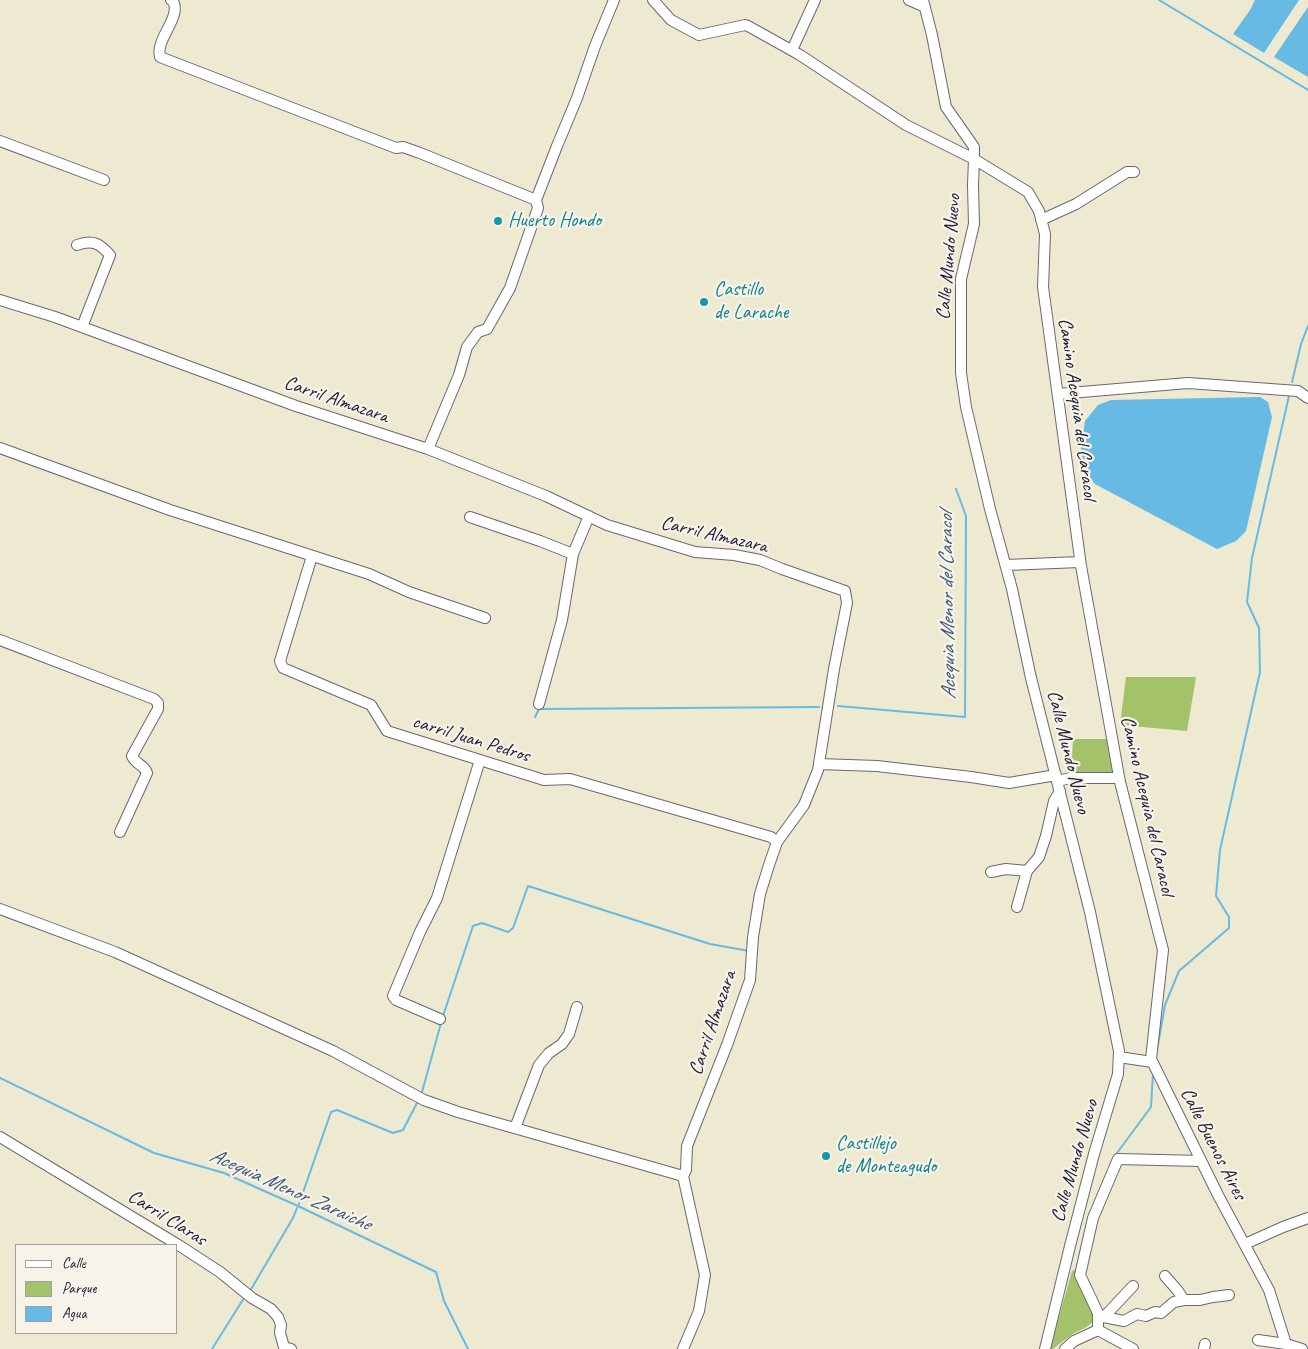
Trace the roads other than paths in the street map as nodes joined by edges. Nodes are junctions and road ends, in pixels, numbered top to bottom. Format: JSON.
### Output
{"nodes":[{"id":1,"x":171,"y":0,"type":"edge"},
{"id":2,"x":614,"y":0,"type":"edge"},
{"id":3,"x":653,"y":0,"type":"edge"},
{"id":4,"x":815,"y":0,"type":"edge"},
{"id":5,"x":909,"y":0,"type":"edge"},
{"id":6,"x":924,"y":4,"type":"edge"},
{"id":7,"x":792,"y":50,"type":"junction"},
{"id":8,"x":0,"y":141,"type":"edge"},
{"id":9,"x":974,"y":159,"type":"junction"},
{"id":10,"x":1134,"y":172,"type":"dead end"},
{"id":11,"x":104,"y":180,"type":"dead end"},
{"id":12,"x":536,"y":200,"type":"junction"},
{"id":13,"x":1041,"y":220,"type":"junction"},
{"id":14,"x":77,"y":245,"type":"dead end"},
{"id":15,"x":0,"y":300,"type":"edge"},
{"id":16,"x":82,"y":327,"type":"junction"},
{"id":17,"x":1058,"y":394,"type":"junction"},
{"id":18,"x":1308,"y":398,"type":"edge"},
{"id":19,"x":0,"y":448,"type":"edge"},
{"id":20,"x":428,"y":449,"type":"junction"},
{"id":21,"x":589,"y":516,"type":"junction"},
{"id":22,"x":470,"y":517,"type":"dead end"},
{"id":23,"x":573,"y":554,"type":"junction"},
{"id":24,"x":312,"y":556,"type":"junction"},
{"id":25,"x":1080,"y":562,"type":"junction"},
{"id":26,"x":1006,"y":565,"type":"junction"},
{"id":27,"x":485,"y":618,"type":"dead end"},
{"id":28,"x":0,"y":640,"type":"edge"},
{"id":29,"x":539,"y":704,"type":"dead end"},
{"id":30,"x":480,"y":760,"type":"junction"},
{"id":31,"x":819,"y":764,"type":"junction"},
{"id":32,"x":1119,"y":778,"type":"junction"},
{"id":33,"x":1058,"y":782,"type":"junction"},
{"id":34,"x":120,"y":832,"type":"dead end"},
{"id":35,"x":777,"y":842,"type":"junction"},
{"id":36,"x":1027,"y":871,"type":"junction"},
{"id":37,"x":991,"y":872,"type":"dead end"},
{"id":38,"x":1017,"y":907,"type":"dead end"},
{"id":39,"x":0,"y":909,"type":"edge"},
{"id":40,"x":577,"y":1007,"type":"dead end"},
{"id":41,"x":440,"y":1019,"type":"dead end"},
{"id":42,"x":1119,"y":1056,"type":"junction"},
{"id":43,"x":1152,"y":1060,"type":"junction"},
{"id":44,"x":515,"y":1128,"type":"junction"},
{"id":45,"x":0,"y":1137,"type":"edge"},
{"id":46,"x":1201,"y":1161,"type":"junction"},
{"id":47,"x":683,"y":1176,"type":"junction"},
{"id":48,"x":1308,"y":1218,"type":"edge"},
{"id":49,"x":177,"y":1244,"type":"edge"},
{"id":50,"x":1245,"y":1244,"type":"junction"},
{"id":51,"x":178,"y":1245,"type":"edge"},
{"id":52,"x":1165,"y":1276,"type":"dead end"},
{"id":53,"x":1132,"y":1286,"type":"dead end"},
{"id":54,"x":1229,"y":1295,"type":"dead end"},
{"id":55,"x":1184,"y":1300,"type":"junction"},
{"id":56,"x":1101,"y":1317,"type":"junction"},
{"id":57,"x":1098,"y":1330,"type":"junction"},
{"id":58,"x":1113,"y":1338,"type":"junction"},
{"id":59,"x":1258,"y":1340,"type":"dead end"},
{"id":60,"x":1286,"y":1344,"type":"junction"},
{"id":61,"x":290,"y":1349,"type":"edge"},
{"id":62,"x":683,"y":1349,"type":"edge"},
{"id":63,"x":1045,"y":1349,"type":"edge"},
{"id":64,"x":1065,"y":1349,"type":"edge"},
{"id":65,"x":1124,"y":1349,"type":"edge"},
{"id":66,"x":1133,"y":1349,"type":"edge"},
{"id":67,"x":1302,"y":1349,"type":"edge"}],
"edges":[{"from":1,"to":12,"type":"street"},
{"from":2,"to":12,"type":"street"},
{"from":3,"to":7,"type":"street","name":"Camino Acequia del Caracol"},
{"from":4,"to":7,"type":"street"},
{"from":5,"to":6,"type":"street"},
{"from":6,"to":9,"type":"street","name":"Calle Mundo Nuevo"},
{"from":7,"to":9,"type":"street","name":"Camino Acequia del Caracol"},
{"from":8,"to":11,"type":"street"},
{"from":9,"to":13,"type":"street","name":"Camino Acequia del Caracol"},
{"from":9,"to":26,"type":"street","name":"Calle Mundo Nuevo"},
{"from":10,"to":13,"type":"street"},
{"from":12,"to":20,"type":"street"},
{"from":13,"to":17,"type":"street","name":"Camino Acequia del Caracol"},
{"from":14,"to":16,"type":"street"},
{"from":15,"to":16,"type":"street","name":"Carril Almazara"},
{"from":16,"to":20,"type":"street","name":"Carril Almazara"},
{"from":17,"to":18,"type":"street"},
{"from":17,"to":25,"type":"street","name":"Camino Acequia del Caracol"},
{"from":19,"to":24,"type":"street"},
{"from":20,"to":21,"type":"street","name":"Carril Almazara"},
{"from":21,"to":23,"type":"street"},
{"from":21,"to":31,"type":"street","name":"Carril Almazara"},
{"from":22,"to":23,"type":"street"},
{"from":23,"to":29,"type":"street"},
{"from":24,"to":27,"type":"street"},
{"from":24,"to":30,"type":"street","name":"carril Juan Pedros"},
{"from":25,"to":26,"type":"street"},
{"from":25,"to":32,"type":"street","name":"Camino Acequia del Caracol"},
{"from":26,"to":33,"type":"street","name":"Calle Mundo Nuevo"},
{"from":28,"to":34,"type":"street"},
{"from":30,"to":35,"type":"street","name":"carril Juan Pedros"},
{"from":30,"to":41,"type":"street"},
{"from":31,"to":33,"type":"street"},
{"from":31,"to":35,"type":"street","name":"Carril Almazara"},
{"from":32,"to":33,"type":"street"},
{"from":32,"to":43,"type":"street","name":"Camino Acequia del Caracol"},
{"from":33,"to":36,"type":"street"},
{"from":33,"to":42,"type":"street","name":"Calle Mundo Nuevo"},
{"from":35,"to":47,"type":"street","name":"Carril Almazara"},
{"from":36,"to":37,"type":"street"},
{"from":36,"to":38,"type":"street"},
{"from":39,"to":44,"type":"street"},
{"from":40,"to":44,"type":"street"},
{"from":42,"to":43,"type":"street"},
{"from":42,"to":63,"type":"street","name":"Calle Mundo Nuevo"},
{"from":43,"to":46,"type":"street","name":"Calle Buenos Aires"},
{"from":44,"to":47,"type":"street"},
{"from":45,"to":49,"type":"street","name":"Carril Claras"},
{"from":46,"to":50,"type":"street","name":"Calle Buenos Aires"},
{"from":46,"to":56,"type":"street","name":"Calle Mundo Nuevo"},
{"from":47,"to":62,"type":"street","name":"Carril Almazara"},
{"from":48,"to":50,"type":"street"},
{"from":50,"to":60,"type":"street","name":"Calle Buenos Aires"},
{"from":51,"to":61,"type":"street","name":"Carril Claras"},
{"from":52,"to":55,"type":"street"},
{"from":53,"to":56,"type":"street"},
{"from":54,"to":55,"type":"street"},
{"from":55,"to":56,"type":"street"},
{"from":56,"to":57,"type":"street","name":"Calle Mundo Nuevo"},
{"from":57,"to":58,"type":"street"},
{"from":57,"to":64,"type":"street"},
{"from":58,"to":65,"type":"street"},
{"from":58,"to":66,"type":"street"},
{"from":59,"to":60,"type":"street"},
{"from":60,"to":67,"type":"street"}]}
